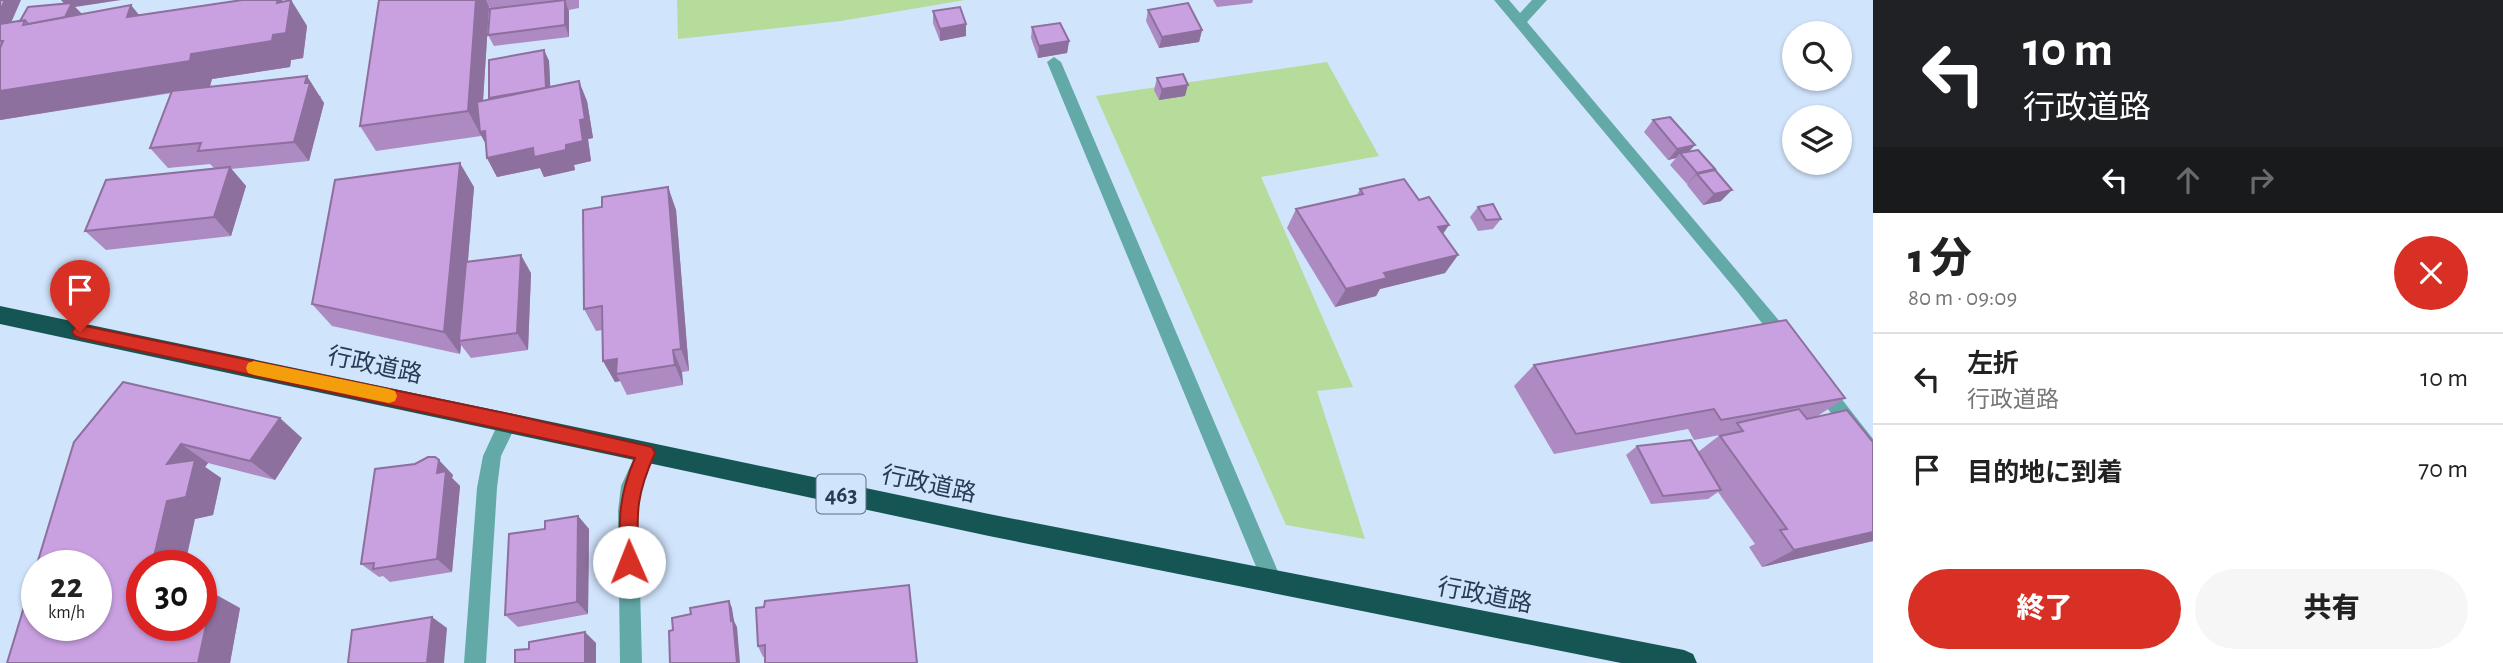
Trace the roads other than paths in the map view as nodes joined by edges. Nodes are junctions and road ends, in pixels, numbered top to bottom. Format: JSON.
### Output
{"nodes":[{"id":1,"x":1501,"y":0,"type":"edge"},
{"id":2,"x":1540,"y":0,"type":"edge"},
{"id":3,"x":1519,"y":22,"type":"junction"},
{"id":4,"x":1054,"y":62,"type":"dead end"},
{"id":5,"x":0,"y":315,"type":"edge"},
{"id":6,"x":509,"y":421,"type":"junction"},
{"id":7,"x":646,"y":453,"type":"junction"},
{"id":8,"x":1873,"y":453,"type":"edge"},
{"id":9,"x":1272,"y":581,"type":"junction"},
{"id":10,"x":475,"y":663,"type":"edge"},
{"id":11,"x":631,"y":663,"type":"edge"},
{"id":12,"x":1684,"y":663,"type":"edge"}],
"edges":[{"from":1,"to":3,"type":"street"},
{"from":2,"to":3,"type":"street"},
{"from":3,"to":8,"type":"street"},
{"from":4,"to":9,"type":"street"},
{"from":5,"to":6,"type":"highway","name":"行政道路","number":"463"},
{"from":6,"to":7,"type":"highway","name":"行政道路","number":"463"},
{"from":6,"to":10,"type":"street"},
{"from":7,"to":9,"type":"highway","name":"行政道路","number":"463"},
{"from":7,"to":11,"type":"street"},
{"from":9,"to":12,"type":"highway","name":"行政道路","number":"463"}]}
